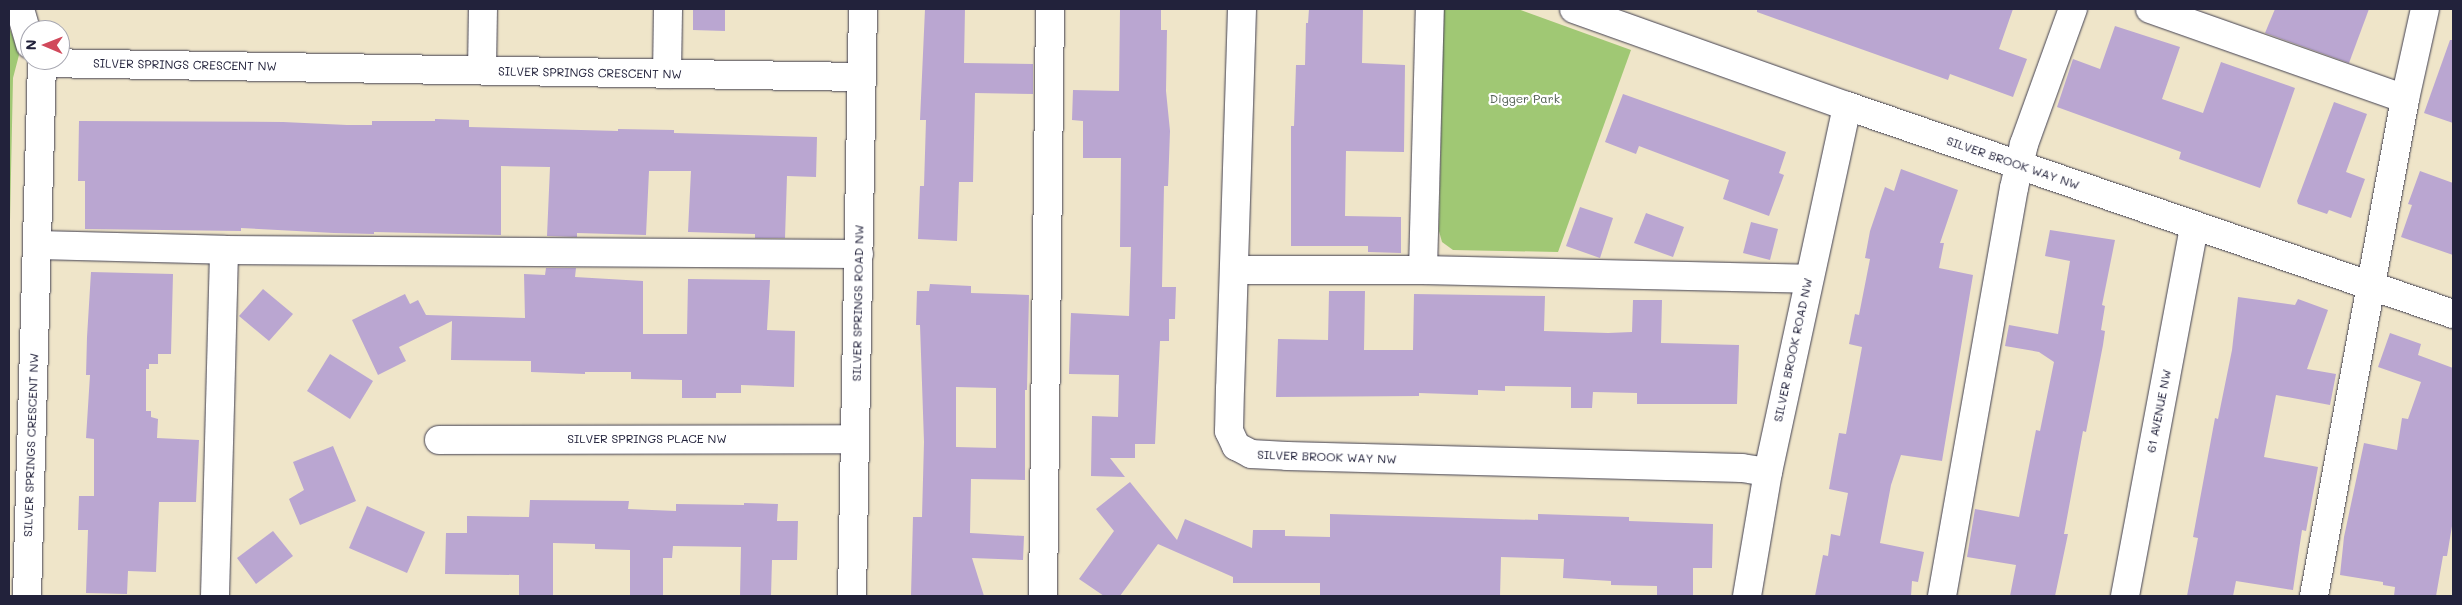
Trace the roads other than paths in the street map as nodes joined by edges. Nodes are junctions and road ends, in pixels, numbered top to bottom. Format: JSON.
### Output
{"nodes":[{"id":1,"x":483,"y":9,"type":"edge"},
{"id":2,"x":668,"y":9,"type":"edge"},
{"id":3,"x":863,"y":9,"type":"edge"},
{"id":4,"x":1050,"y":9,"type":"edge"},
{"id":5,"x":1242,"y":9,"type":"edge"},
{"id":6,"x":1430,"y":9,"type":"edge"},
{"id":7,"x":1574,"y":9,"type":"edge"},
{"id":8,"x":2074,"y":9,"type":"edge"},
{"id":9,"x":2150,"y":9,"type":"edge"},
{"id":10,"x":2426,"y":9,"type":"edge"},
{"id":11,"x":70,"y":57,"type":"edge"},
{"id":12,"x":38,"y":70,"type":"edge"},
{"id":13,"x":482,"y":70,"type":"junction"},
{"id":14,"x":667,"y":74,"type":"junction"},
{"id":15,"x":862,"y":77,"type":"junction"},
{"id":16,"x":2405,"y":99,"type":"junction"},
{"id":17,"x":1847,"y":106,"type":"junction"},
{"id":18,"x":2019,"y":165,"type":"junction"},
{"id":19,"x":2194,"y":226,"type":"junction"},
{"id":20,"x":38,"y":245,"type":"junction"},
{"id":21,"x":224,"y":250,"type":"junction"},
{"id":22,"x":859,"y":254,"type":"junction"},
{"id":23,"x":1234,"y":270,"type":"junction"},
{"id":24,"x":1423,"y":270,"type":"junction"},
{"id":25,"x":1808,"y":279,"type":"junction"},
{"id":26,"x":2370,"y":287,"type":"junction"},
{"id":27,"x":2453,"y":314,"type":"edge"},
{"id":28,"x":855,"y":439,"type":"junction"},
{"id":29,"x":439,"y":440,"type":"dead end"},
{"id":30,"x":1768,"y":472,"type":"junction"},
{"id":31,"x":27,"y":596,"type":"edge"},
{"id":32,"x":215,"y":596,"type":"edge"},
{"id":33,"x":852,"y":596,"type":"edge"},
{"id":34,"x":1043,"y":596,"type":"edge"},
{"id":35,"x":1748,"y":596,"type":"edge"},
{"id":36,"x":1942,"y":596,"type":"edge"},
{"id":37,"x":2125,"y":596,"type":"edge"},
{"id":38,"x":2314,"y":596,"type":"edge"}],
"edges":[{"from":1,"to":13,"type":"street"},
{"from":2,"to":14,"type":"street"},
{"from":3,"to":15,"type":"street","name":"SILVER SPRINGS ROAD NW"},
{"from":4,"to":34,"type":"street"},
{"from":5,"to":23,"type":"street","name":"SILVER BROOK WAY NW"},
{"from":6,"to":24,"type":"street"},
{"from":7,"to":17,"type":"street","name":"SILVER BROOK WAY NW"},
{"from":8,"to":18,"type":"street"},
{"from":9,"to":16,"type":"street"},
{"from":10,"to":16,"type":"street"},
{"from":11,"to":13,"type":"street","name":"SILVER SPRINGS CRESCENT NW"},
{"from":12,"to":20,"type":"street","name":"SILVER SPRINGS CRESCENT NW"},
{"from":13,"to":14,"type":"street","name":"SILVER SPRINGS CRESCENT NW"},
{"from":14,"to":15,"type":"street","name":"SILVER SPRINGS CRESCENT NW"},
{"from":15,"to":22,"type":"street","name":"SILVER SPRINGS ROAD NW"},
{"from":16,"to":26,"type":"street"},
{"from":17,"to":18,"type":"street","name":"SILVER BROOK WAY NW"},
{"from":17,"to":25,"type":"street","name":"SILVER BROOK ROAD NW"},
{"from":18,"to":19,"type":"street","name":"SILVER BROOK WAY NW"},
{"from":18,"to":36,"type":"street"},
{"from":19,"to":26,"type":"street","name":"SILVER BROOK WAY NW"},
{"from":19,"to":37,"type":"street","name":"61 AVENUE NW"},
{"from":20,"to":21,"type":"street"},
{"from":20,"to":31,"type":"street","name":"SILVER SPRINGS CRESCENT NW"},
{"from":21,"to":22,"type":"street"},
{"from":21,"to":32,"type":"street"},
{"from":22,"to":28,"type":"street","name":"SILVER SPRINGS ROAD NW"},
{"from":23,"to":24,"type":"street"},
{"from":23,"to":30,"type":"street","name":"SILVER BROOK WAY NW"},
{"from":24,"to":25,"type":"street"},
{"from":25,"to":30,"type":"street","name":"SILVER BROOK ROAD NW"},
{"from":26,"to":27,"type":"street","name":"SILVER BROOK WAY NW"},
{"from":26,"to":38,"type":"street"},
{"from":28,"to":29,"type":"street","name":"SILVER SPRINGS PLACE NW"},
{"from":28,"to":33,"type":"street","name":"SILVER SPRINGS ROAD NW"},
{"from":30,"to":35,"type":"street","name":"SILVER BROOK ROAD NW"}]}
